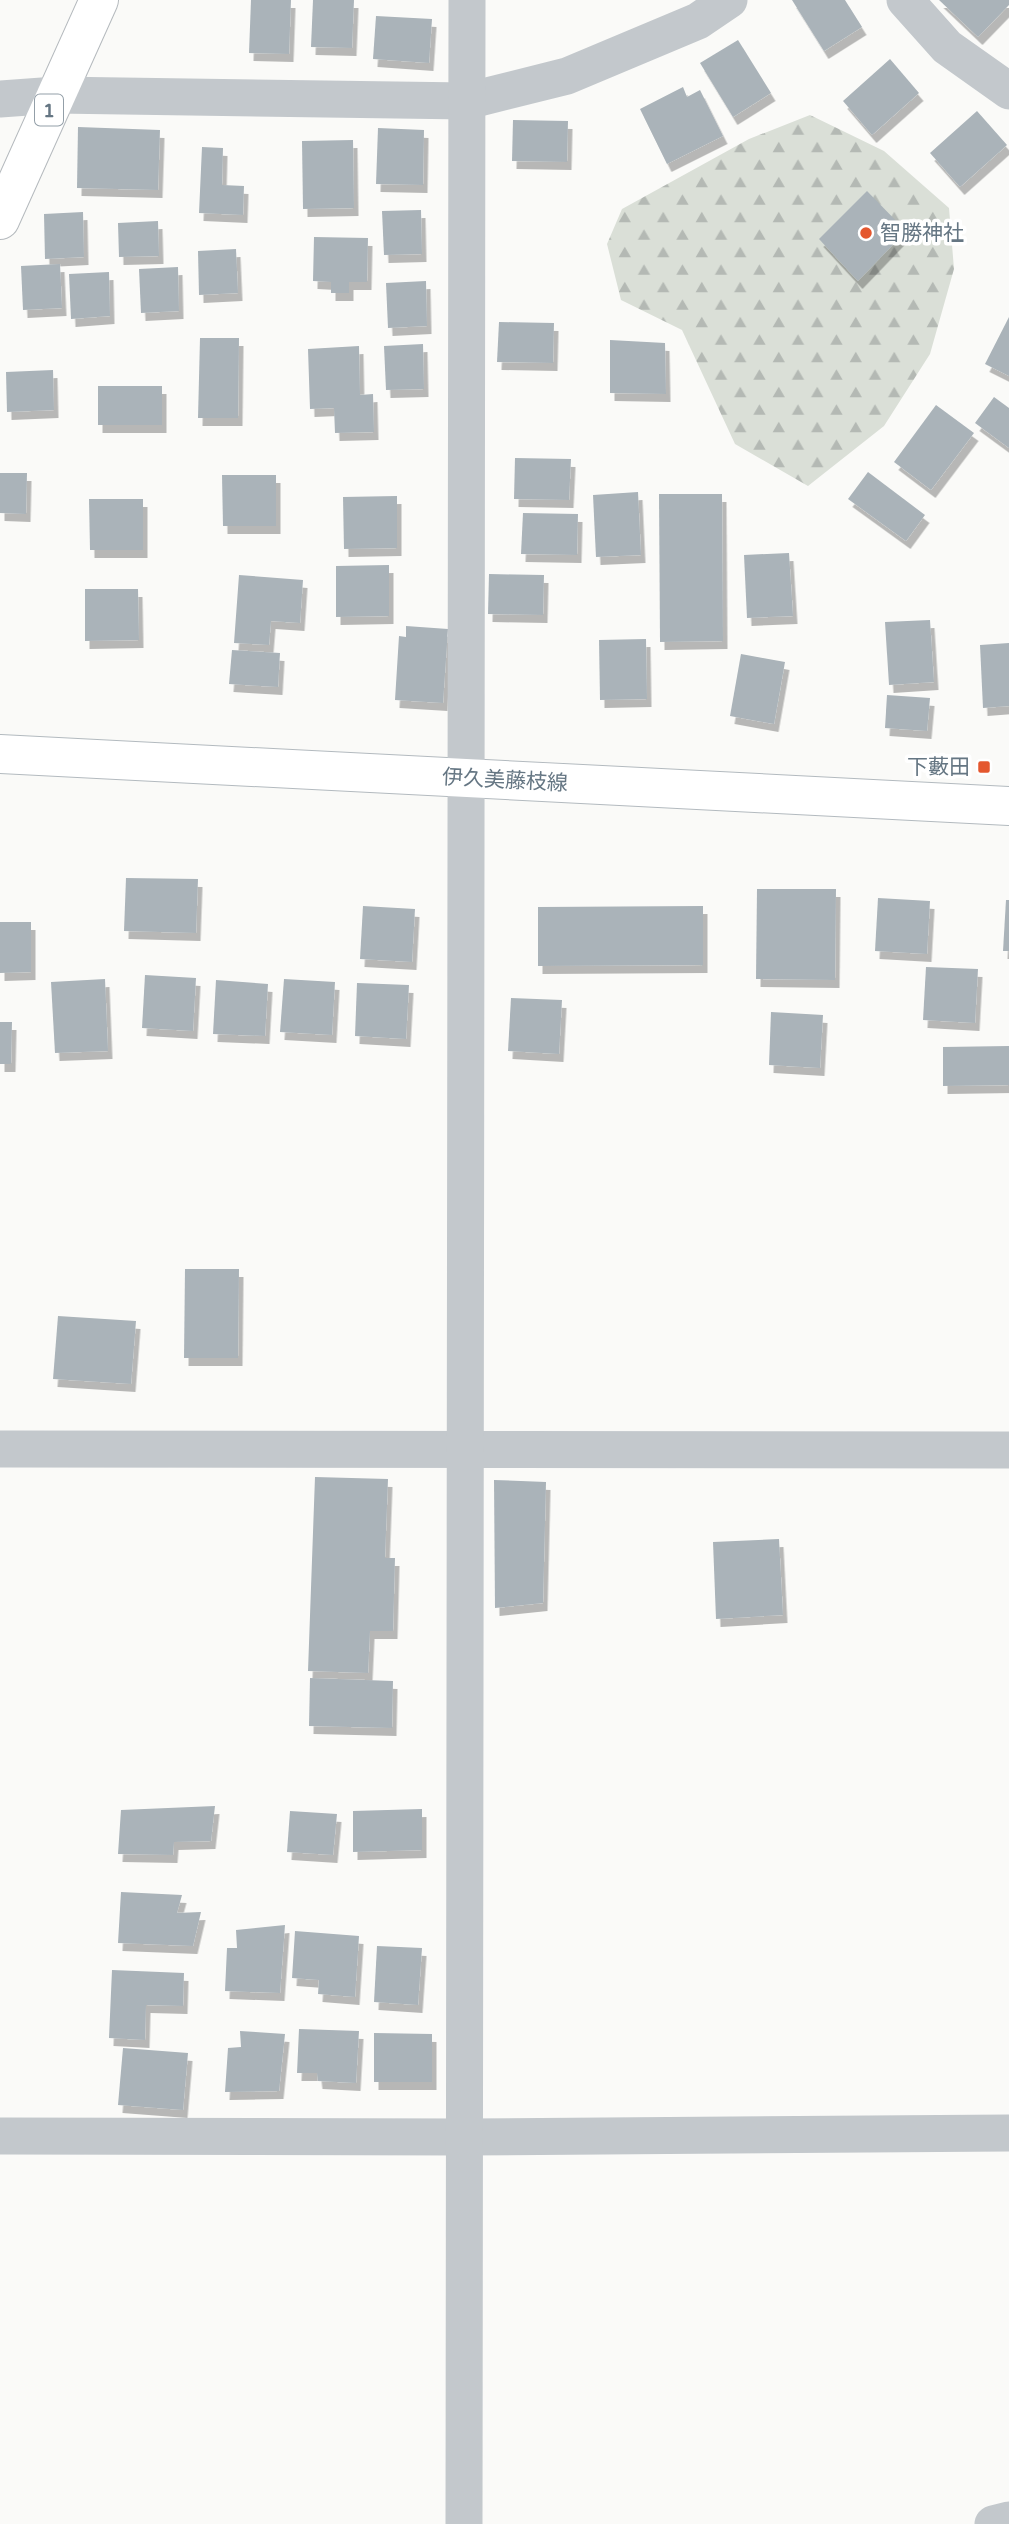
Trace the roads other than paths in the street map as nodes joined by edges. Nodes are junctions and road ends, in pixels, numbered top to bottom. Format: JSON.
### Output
{"nodes":[{"id":1,"x":99,"y":0,"type":"edge"},
{"id":2,"x":467,"y":0,"type":"edge"},
{"id":3,"x":729,"y":0,"type":"edge"},
{"id":4,"x":905,"y":0,"type":"edge"},
{"id":5,"x":1009,"y":91,"type":"edge"},
{"id":6,"x":56,"y":95,"type":"junction"},
{"id":7,"x":0,"y":99,"type":"edge"},
{"id":8,"x":467,"y":101,"type":"junction"},
{"id":9,"x":0,"y":220,"type":"edge"},
{"id":10,"x":0,"y":754,"type":"edge"},
{"id":11,"x":466,"y":778,"type":"junction"},
{"id":12,"x":1009,"y":806,"type":"edge"},
{"id":13,"x":464,"y":1448,"type":"junction"},
{"id":14,"x":0,"y":1449,"type":"edge"},
{"id":15,"x":1009,"y":1450,"type":"edge"},
{"id":16,"x":1009,"y":2133,"type":"edge"},
{"id":17,"x":0,"y":2136,"type":"edge"},
{"id":18,"x":464,"y":2137,"type":"junction"},
{"id":19,"x":1009,"y":2520,"type":"edge"},
{"id":20,"x":464,"y":2524,"type":"edge"},
{"id":21,"x":993,"y":2524,"type":"edge"}],
"edges":[{"from":1,"to":6,"type":"main road","number":"1"},
{"from":2,"to":8,"type":"street"},
{"from":3,"to":8,"type":"street"},
{"from":4,"to":5,"type":"street"},
{"from":6,"to":7,"type":"street"},
{"from":6,"to":8,"type":"street"},
{"from":6,"to":9,"type":"main road","number":"1"},
{"from":8,"to":11,"type":"street"},
{"from":10,"to":11,"type":"main road","name":"伊久美藤枝線"},
{"from":11,"to":12,"type":"main road","name":"伊久美藤枝線"},
{"from":11,"to":13,"type":"street"},
{"from":13,"to":14,"type":"street"},
{"from":13,"to":15,"type":"street"},
{"from":13,"to":18,"type":"street"},
{"from":16,"to":18,"type":"street"},
{"from":17,"to":18,"type":"street"},
{"from":18,"to":20,"type":"street"},
{"from":19,"to":21,"type":"street"}]}
